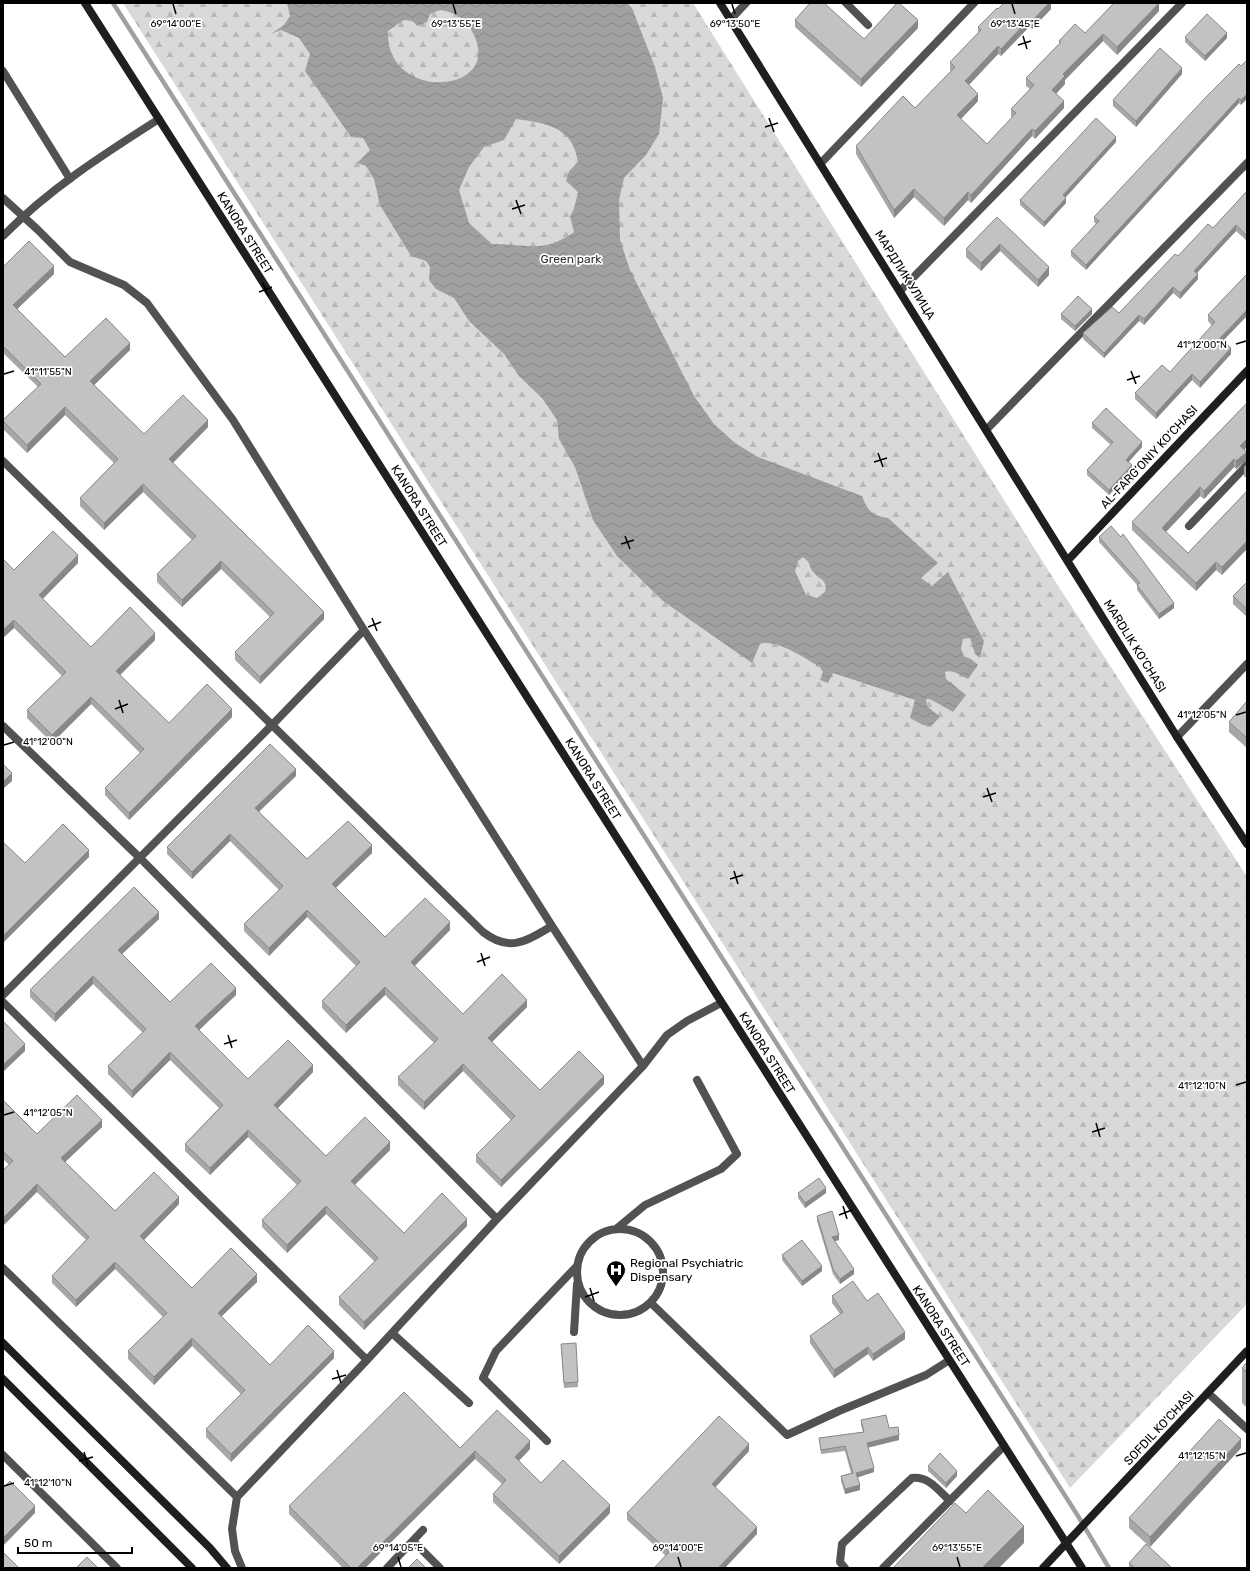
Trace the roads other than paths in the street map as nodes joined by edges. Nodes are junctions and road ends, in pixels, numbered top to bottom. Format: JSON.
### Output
{"nodes":[{"id":1,"x":85,"y":3,"type":"edge"},
{"id":2,"x":720,"y":3,"type":"edge"},
{"id":3,"x":746,"y":3,"type":"edge"},
{"id":4,"x":846,"y":3,"type":"edge"},
{"id":5,"x":974,"y":3,"type":"edge"},
{"id":6,"x":1182,"y":3,"type":"edge"},
{"id":7,"x":730,"y":20,"type":"junction"},
{"id":8,"x":868,"y":25,"type":"dead end"},
{"id":9,"x":3,"y":71,"type":"edge"},
{"id":10,"x":159,"y":120,"type":"junction"},
{"id":11,"x":821,"y":163,"type":"junction"},
{"id":12,"x":1247,"y":163,"type":"edge"},
{"id":13,"x":70,"y":179,"type":"junction"},
{"id":14,"x":3,"y":198,"type":"edge"},
{"id":15,"x":22,"y":216,"type":"junction"},
{"id":16,"x":3,"y":236,"type":"edge"},
{"id":17,"x":900,"y":291,"type":"junction"},
{"id":18,"x":1247,"y":371,"type":"edge"},
{"id":19,"x":987,"y":430,"type":"junction"},
{"id":20,"x":3,"y":460,"type":"edge"},
{"id":21,"x":1247,"y":466,"type":"edge"},
{"id":22,"x":1189,"y":526,"type":"dead end"},
{"id":23,"x":1068,"y":560,"type":"junction"},
{"id":24,"x":364,"y":630,"type":"junction"},
{"id":25,"x":1247,"y":664,"type":"edge"},
{"id":26,"x":273,"y":724,"type":"junction"},
{"id":27,"x":3,"y":726,"type":"edge"},
{"id":28,"x":1177,"y":737,"type":"junction"},
{"id":29,"x":1247,"y":844,"type":"edge"},
{"id":30,"x":140,"y":858,"type":"junction"},
{"id":31,"x":552,"y":926,"type":"junction"},
{"id":32,"x":3,"y":995,"type":"edge"},
{"id":33,"x":3,"y":1002,"type":"edge"},
{"id":34,"x":721,"y":1003,"type":"junction"},
{"id":35,"x":643,"y":1066,"type":"junction"},
{"id":36,"x":697,"y":1080,"type":"dead end"},
{"id":37,"x":497,"y":1219,"type":"junction"},
{"id":38,"x":616,"y":1229,"type":"junction"},
{"id":39,"x":577,"y":1265,"type":"junction"},
{"id":40,"x":3,"y":1268,"type":"edge"},
{"id":41,"x":577,"y":1279,"type":"junction"},
{"id":42,"x":651,"y":1303,"type":"junction"},
{"id":43,"x":574,"y":1332,"type":"dead end"},
{"id":44,"x":392,"y":1333,"type":"junction"},
{"id":45,"x":3,"y":1343,"type":"edge"},
{"id":46,"x":1247,"y":1351,"type":"edge"},
{"id":47,"x":367,"y":1360,"type":"junction"},
{"id":48,"x":948,"y":1361,"type":"junction"},
{"id":49,"x":3,"y":1379,"type":"edge"},
{"id":50,"x":1208,"y":1393,"type":"junction"},
{"id":51,"x":469,"y":1403,"type":"dead end"},
{"id":52,"x":1247,"y":1429,"type":"edge"},
{"id":53,"x":547,"y":1440,"type":"dead end"},
{"id":54,"x":1004,"y":1446,"type":"junction"},
{"id":55,"x":3,"y":1455,"type":"edge"},
{"id":56,"x":237,"y":1497,"type":"junction"},
{"id":57,"x":950,"y":1501,"type":"junction"},
{"id":58,"x":423,"y":1530,"type":"dead end"},
{"id":59,"x":413,"y":1541,"type":"junction"},
{"id":60,"x":1066,"y":1544,"type":"junction"},
{"id":61,"x":117,"y":1568,"type":"edge"},
{"id":62,"x":192,"y":1568,"type":"edge"},
{"id":63,"x":227,"y":1568,"type":"edge"},
{"id":64,"x":242,"y":1568,"type":"edge"},
{"id":65,"x":387,"y":1568,"type":"edge"},
{"id":66,"x":440,"y":1568,"type":"edge"},
{"id":67,"x":845,"y":1568,"type":"edge"},
{"id":68,"x":883,"y":1568,"type":"edge"},
{"id":69,"x":1043,"y":1568,"type":"edge"},
{"id":70,"x":1082,"y":1568,"type":"edge"}],
"edges":[{"from":1,"to":10,"type":"street","name":"KANORA STREET"},
{"from":2,"to":7,"type":"street","name":"МАРДЛИК УЛИЦА"},
{"from":3,"to":7,"type":"street"},
{"from":4,"to":8,"type":"street"},
{"from":5,"to":11,"type":"street"},
{"from":6,"to":17,"type":"street"},
{"from":7,"to":11,"type":"street","name":"МАРДЛИК УЛИЦА"},
{"from":9,"to":13,"type":"street"},
{"from":10,"to":13,"type":"street"},
{"from":10,"to":34,"type":"street","name":"KANORA STREET"},
{"from":11,"to":17,"type":"street","name":"МАРДЛИК УЛИЦА"},
{"from":12,"to":19,"type":"street"},
{"from":13,"to":15,"type":"street"},
{"from":14,"to":15,"type":"street"},
{"from":15,"to":16,"type":"street"},
{"from":15,"to":24,"type":"street"},
{"from":17,"to":19,"type":"street","name":"МАРДЛИК УЛИЦА"},
{"from":18,"to":23,"type":"street","name":"AL-FARG‘ONIY KO‘CHASI"},
{"from":19,"to":23,"type":"street","name":"МАРДЛИК УЛИЦА"},
{"from":20,"to":26,"type":"street"},
{"from":21,"to":22,"type":"street"},
{"from":23,"to":28,"type":"street","name":"MARDLIK KO‘CHASI"},
{"from":24,"to":26,"type":"street"},
{"from":24,"to":31,"type":"street"},
{"from":25,"to":28,"type":"street"},
{"from":26,"to":30,"type":"street"},
{"from":26,"to":31,"type":"street"},
{"from":27,"to":30,"type":"street"},
{"from":28,"to":29,"type":"street","name":"MARDLIK KO‘CHASI"},
{"from":30,"to":32,"type":"street"},
{"from":30,"to":37,"type":"street"},
{"from":31,"to":35,"type":"street"},
{"from":33,"to":47,"type":"street"},
{"from":34,"to":35,"type":"street"},
{"from":34,"to":48,"type":"street","name":"KANORA STREET"},
{"from":35,"to":37,"type":"street"},
{"from":36,"to":38,"type":"street"},
{"from":37,"to":44,"type":"street"},
{"from":38,"to":39,"type":"street"},
{"from":38,"to":42,"type":"street"},
{"from":39,"to":41,"type":"street"},
{"from":39,"to":53,"type":"street"},
{"from":40,"to":56,"type":"street"},
{"from":41,"to":42,"type":"street"},
{"from":41,"to":43,"type":"street"},
{"from":42,"to":48,"type":"street"},
{"from":44,"to":47,"type":"street"},
{"from":44,"to":51,"type":"street"},
{"from":45,"to":63,"type":"street"},
{"from":46,"to":50,"type":"street","name":"SOFDIL KO'CHASI"},
{"from":47,"to":56,"type":"street"},
{"from":48,"to":54,"type":"street","name":"KANORA STREET"},
{"from":49,"to":62,"type":"street"},
{"from":50,"to":52,"type":"street"},
{"from":50,"to":60,"type":"street","name":"SOFDIL KO'CHASI"},
{"from":54,"to":57,"type":"street"},
{"from":54,"to":60,"type":"street","name":"KANORA STREET"},
{"from":55,"to":61,"type":"street"},
{"from":56,"to":64,"type":"street"},
{"from":57,"to":67,"type":"street"},
{"from":57,"to":68,"type":"street"},
{"from":58,"to":59,"type":"street"},
{"from":59,"to":65,"type":"street"},
{"from":59,"to":66,"type":"street"},
{"from":60,"to":69,"type":"street"},
{"from":60,"to":70,"type":"street","name":"KANORA STREET"}]}
